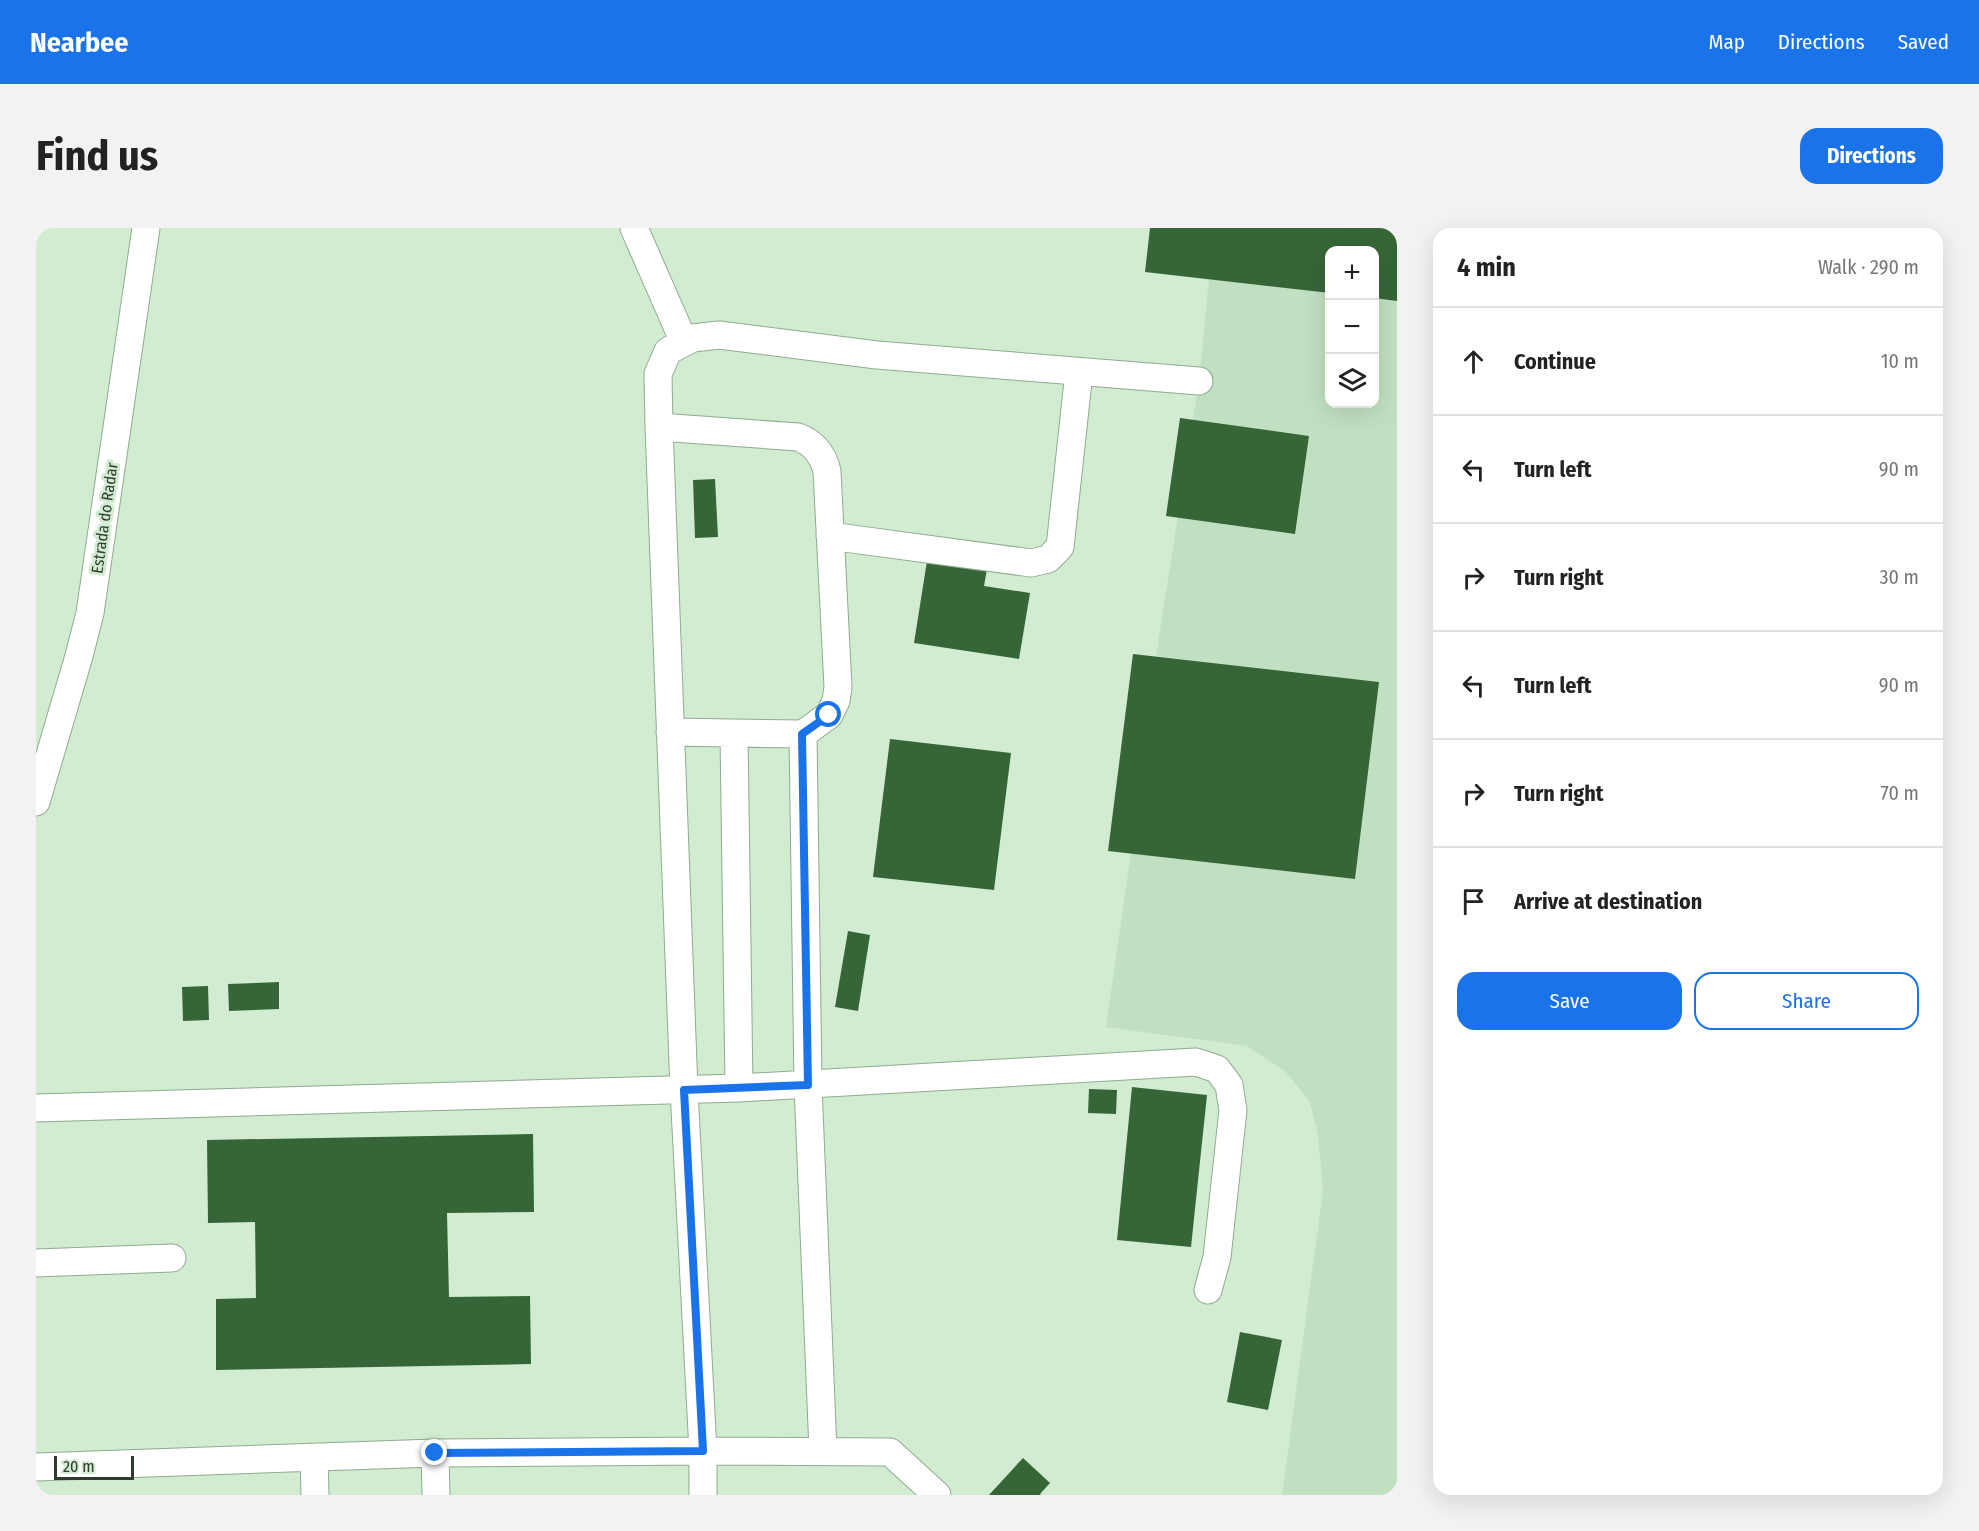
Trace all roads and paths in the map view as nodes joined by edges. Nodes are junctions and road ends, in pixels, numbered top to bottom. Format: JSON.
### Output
{"nodes":[{"id":1,"x":146,"y":228,"type":"edge"},
{"id":2,"x":634,"y":228,"type":"edge"},
{"id":3,"x":684,"y":342,"type":"junction"},
{"id":4,"x":1079,"y":372,"type":"junction"},
{"id":5,"x":1199,"y":381,"type":"dead end"},
{"id":6,"x":659,"y":427,"type":"junction"},
{"id":7,"x":830,"y":536,"type":"junction"},
{"id":8,"x":670,"y":732,"type":"junction"},
{"id":9,"x":734,"y":734,"type":"junction"},
{"id":10,"x":802,"y":734,"type":"junction"},
{"id":11,"x":36,"y":802,"type":"edge"},
{"id":12,"x":808,"y":1085,"type":"junction"},
{"id":13,"x":739,"y":1088,"type":"junction"},
{"id":14,"x":684,"y":1090,"type":"junction"},
{"id":15,"x":36,"y":1108,"type":"edge"},
{"id":16,"x":172,"y":1258,"type":"dead end"},
{"id":17,"x":36,"y":1263,"type":"edge"},
{"id":18,"x":1208,"y":1290,"type":"dead end"},
{"id":19,"x":703,"y":1451,"type":"junction"},
{"id":20,"x":823,"y":1451,"type":"junction"},
{"id":21,"x":435,"y":1453,"type":"junction"},
{"id":22,"x":314,"y":1458,"type":"junction"},
{"id":23,"x":36,"y":1467,"type":"edge"},
{"id":24,"x":315,"y":1495,"type":"edge"},
{"id":25,"x":436,"y":1495,"type":"edge"},
{"id":26,"x":704,"y":1495,"type":"edge"},
{"id":27,"x":937,"y":1495,"type":"edge"}],
"edges":[{"from":1,"to":11,"type":"street","name":"Estrada do Radar"},
{"from":2,"to":3,"type":"street"},
{"from":3,"to":4,"type":"street"},
{"from":3,"to":6,"type":"street"},
{"from":4,"to":5,"type":"street"},
{"from":4,"to":7,"type":"street"},
{"from":6,"to":7,"type":"street"},
{"from":6,"to":8,"type":"street"},
{"from":7,"to":10,"type":"street"},
{"from":8,"to":9,"type":"street"},
{"from":8,"to":14,"type":"street"},
{"from":9,"to":10,"type":"street"},
{"from":9,"to":13,"type":"street"},
{"from":10,"to":12,"type":"street"},
{"from":12,"to":13,"type":"street"},
{"from":12,"to":18,"type":"street"},
{"from":12,"to":20,"type":"street"},
{"from":13,"to":14,"type":"street"},
{"from":14,"to":15,"type":"street"},
{"from":14,"to":19,"type":"street"},
{"from":16,"to":17,"type":"street"},
{"from":19,"to":20,"type":"street"},
{"from":19,"to":21,"type":"street"},
{"from":19,"to":26,"type":"street"},
{"from":20,"to":27,"type":"street"},
{"from":21,"to":22,"type":"street"},
{"from":21,"to":25,"type":"street"},
{"from":22,"to":23,"type":"street"},
{"from":22,"to":24,"type":"street"}]}
